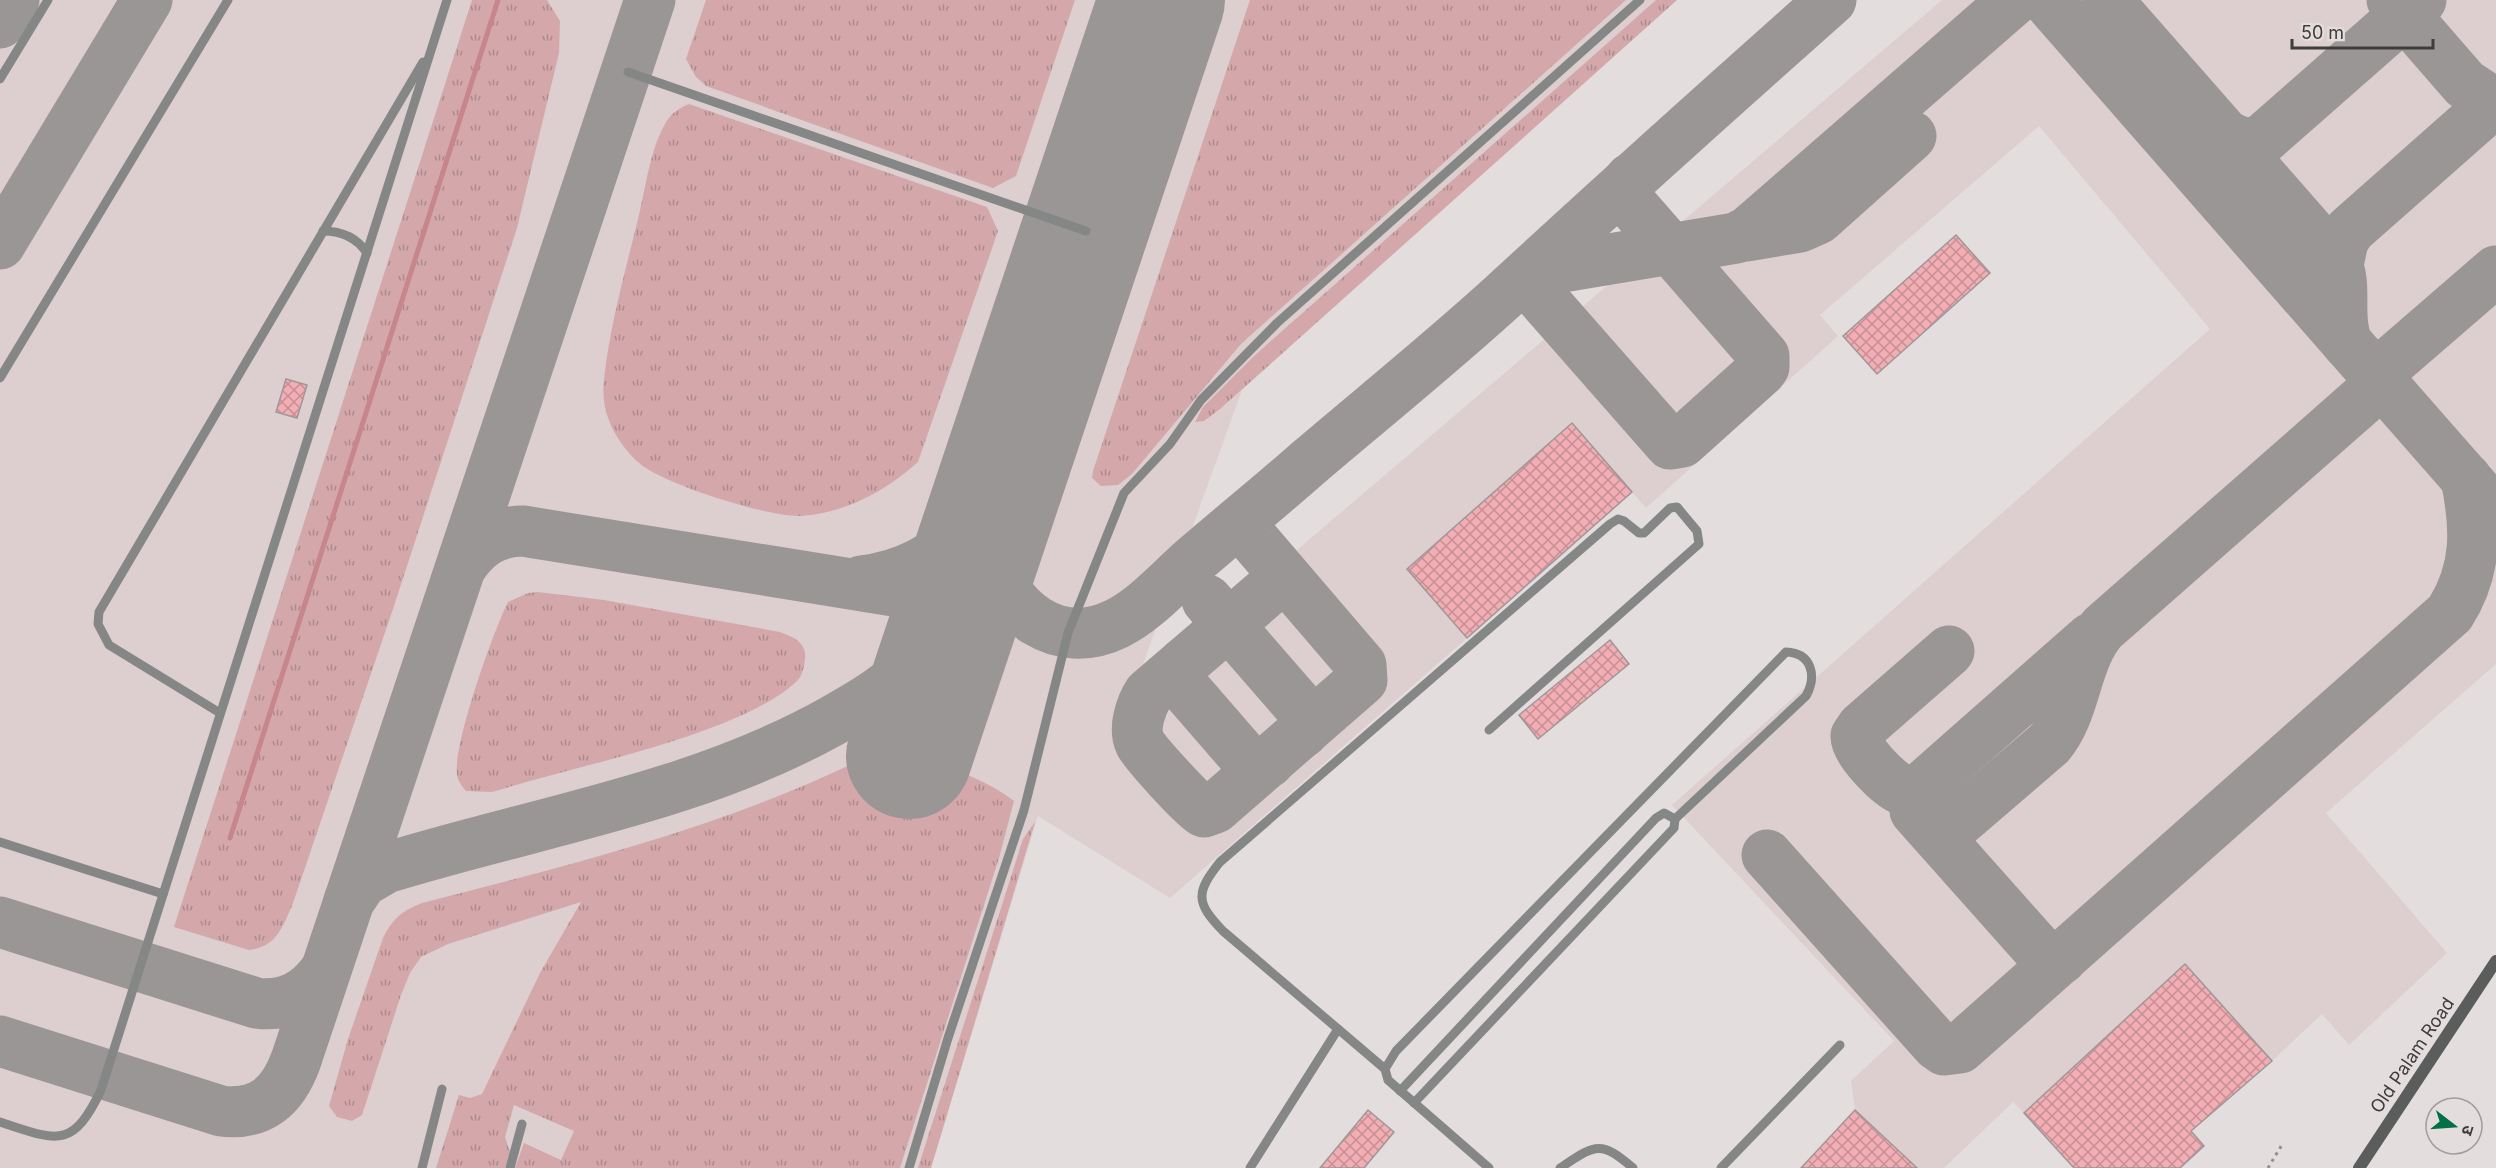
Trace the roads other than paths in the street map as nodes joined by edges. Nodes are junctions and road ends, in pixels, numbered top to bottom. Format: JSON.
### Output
{"nodes":[{"id":1,"x":48,"y":0,"type":"edge"},
{"id":2,"x":228,"y":0,"type":"edge"},
{"id":3,"x":447,"y":0,"type":"edge"},
{"id":4,"x":1640,"y":0,"type":"edge"},
{"id":5,"x":432,"y":47,"type":"junction"},
{"id":6,"x":628,"y":72,"type":"dead end"},
{"id":7,"x":0,"y":80,"type":"edge"},
{"id":8,"x":323,"y":231,"type":"junction"},
{"id":9,"x":1086,"y":231,"type":"dead end"},
{"id":10,"x":367,"y":253,"type":"junction"},
{"id":11,"x":0,"y":378,"type":"edge"},
{"id":12,"x":220,"y":713,"type":"junction"},
{"id":13,"x":1488,"y":730,"type":"dead end"},
{"id":14,"x":1675,"y":819,"type":"junction"},
{"id":15,"x":0,"y":842,"type":"edge"},
{"id":16,"x":163,"y":894,"type":"junction"},
{"id":17,"x":2496,"y":962,"type":"edge"},
{"id":18,"x":1338,"y":1029,"type":"junction"},
{"id":19,"x":1840,"y":1045,"type":"dead end"},
{"id":20,"x":1385,"y":1069,"type":"junction"},
{"id":21,"x":442,"y":1089,"type":"dead end"},
{"id":22,"x":1400,"y":1091,"type":"junction"},
{"id":23,"x":1414,"y":1103,"type":"junction"},
{"id":24,"x":0,"y":1122,"type":"edge"},
{"id":25,"x":522,"y":1124,"type":"dead end"},
{"id":26,"x":422,"y":1168,"type":"edge"},
{"id":27,"x":510,"y":1168,"type":"edge"},
{"id":28,"x":909,"y":1168,"type":"edge"},
{"id":29,"x":1250,"y":1168,"type":"edge"},
{"id":30,"x":1489,"y":1168,"type":"edge"},
{"id":31,"x":1560,"y":1168,"type":"edge"},
{"id":32,"x":1633,"y":1168,"type":"edge"},
{"id":33,"x":1720,"y":1168,"type":"edge"},
{"id":34,"x":2359,"y":1168,"type":"edge"}],
"edges":[{"from":1,"to":7,"type":"lane"},
{"from":2,"to":11,"type":"lane"},
{"from":3,"to":5,"type":"lane"},
{"from":4,"to":28,"type":"lane"},
{"from":5,"to":8,"type":"lane"},
{"from":5,"to":10,"type":"lane"},
{"from":6,"to":9,"type":"lane"},
{"from":8,"to":10,"type":"lane"},
{"from":8,"to":12,"type":"lane"},
{"from":10,"to":12,"type":"lane"},
{"from":12,"to":16,"type":"lane"},
{"from":13,"to":18,"type":"lane"},
{"from":14,"to":20,"type":"lane"},
{"from":14,"to":22,"type":"lane"},
{"from":14,"to":23,"type":"lane"},
{"from":15,"to":16,"type":"lane"},
{"from":16,"to":24,"type":"lane"},
{"from":17,"to":34,"type":"street","name":"Old Palam Road"},
{"from":18,"to":20,"type":"lane"},
{"from":18,"to":29,"type":"lane"},
{"from":19,"to":33,"type":"lane"},
{"from":20,"to":22,"type":"lane"},
{"from":21,"to":26,"type":"lane"},
{"from":22,"to":23,"type":"lane"},
{"from":23,"to":30,"type":"lane"},
{"from":25,"to":27,"type":"lane"},
{"from":31,"to":32,"type":"lane"}]}
